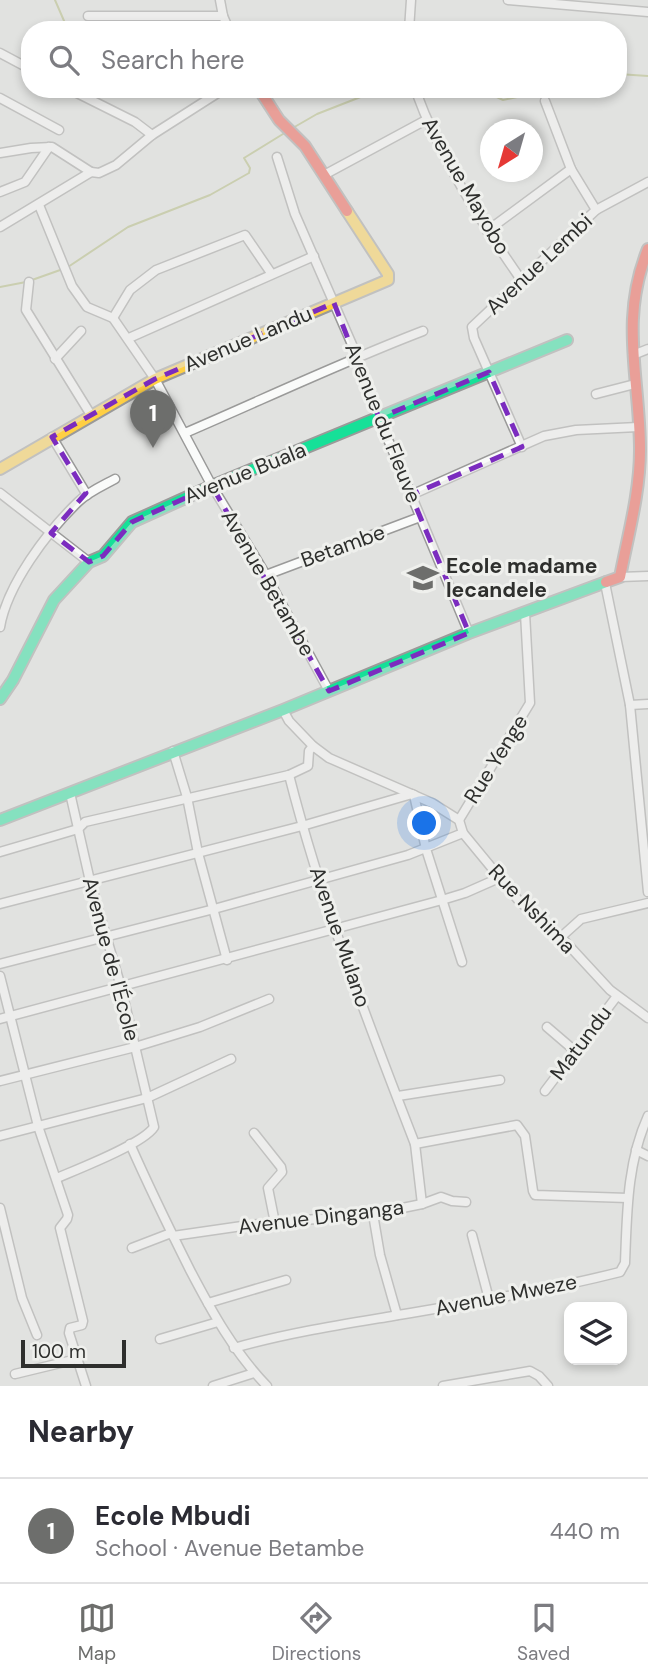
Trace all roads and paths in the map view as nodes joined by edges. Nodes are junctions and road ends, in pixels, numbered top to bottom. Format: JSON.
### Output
{"nodes":[{"id":1,"x":220,"y":0,"type":"edge"},
{"id":2,"x":411,"y":0,"type":"edge"},
{"id":3,"x":508,"y":0,"type":"edge"},
{"id":4,"x":596,"y":4,"type":"edge"},
{"id":5,"x":648,"y":12,"type":"edge"},
{"id":6,"x":88,"y":16,"type":"dead end"},
{"id":7,"x":223,"y":16,"type":"junction"},
{"id":8,"x":225,"y":21,"type":"edge"},
{"id":9,"x":410,"y":21,"type":"edge"},
{"id":10,"x":0,"y":53,"type":"edge"},
{"id":11,"x":21,"y":64,"type":"edge"},
{"id":12,"x":0,"y":98,"type":"edge"},
{"id":13,"x":86,"y":98,"type":"edge"},
{"id":14,"x":210,"y":98,"type":"edge"},
{"id":15,"x":265,"y":98,"type":"edge"},
{"id":16,"x":418,"y":98,"type":"edge"},
{"id":17,"x":545,"y":101,"type":"dead end"},
{"id":18,"x":426,"y":120,"type":"junction"},
{"id":19,"x":59,"y":130,"type":"dead end"},
{"id":20,"x":152,"y":135,"type":"junction"},
{"id":21,"x":50,"y":147,"type":"junction"},
{"id":22,"x":0,"y":153,"type":"edge"},
{"id":23,"x":277,"y":158,"type":"dead end"},
{"id":24,"x":570,"y":169,"type":"junction"},
{"id":25,"x":91,"y":172,"type":"junction"},
{"id":26,"x":324,"y":175,"type":"junction"},
{"id":27,"x":648,"y":182,"type":"edge"},
{"id":28,"x":0,"y":192,"type":"edge"},
{"id":29,"x":39,"y":205,"type":"junction"},
{"id":30,"x":596,"y":210,"type":"junction"},
{"id":31,"x":0,"y":228,"type":"edge"},
{"id":32,"x":488,"y":231,"type":"junction"},
{"id":33,"x":648,"y":249,"type":"edge"},
{"id":34,"x":314,"y":256,"type":"junction"},
{"id":35,"x":271,"y":273,"type":"junction"},
{"id":36,"x":522,"y":281,"type":"junction"},
{"id":37,"x":29,"y":282,"type":"dead end"},
{"id":38,"x":334,"y":303,"type":"junction"},
{"id":39,"x":113,"y":318,"type":"junction"},
{"id":40,"x":81,"y":331,"type":"dead end"},
{"id":41,"x":423,"y":331,"type":"dead end"},
{"id":42,"x":128,"y":338,"type":"junction"},
{"id":43,"x":567,"y":340,"type":"dead end"},
{"id":44,"x":648,"y":349,"type":"edge"},
{"id":45,"x":633,"y":355,"type":"junction"},
{"id":46,"x":357,"y":356,"type":"junction"},
{"id":47,"x":55,"y":359,"type":"junction"},
{"id":48,"x":489,"y":372,"type":"junction"},
{"id":49,"x":155,"y":379,"type":"junction"},
{"id":50,"x":635,"y":384,"type":"junction"},
{"id":51,"x":596,"y":394,"type":"dead end"},
{"id":52,"x":91,"y":415,"type":"junction"},
{"id":53,"x":379,"y":418,"type":"junction"},
{"id":54,"x":638,"y":427,"type":"junction"},
{"id":55,"x":185,"y":433,"type":"junction"},
{"id":56,"x":52,"y":437,"type":"junction"},
{"id":57,"x":522,"y":447,"type":"junction"},
{"id":58,"x":644,"y":451,"type":"edge"},
{"id":59,"x":0,"y":469,"type":"edge"},
{"id":60,"x":115,"y":479,"type":"dead end"},
{"id":61,"x":212,"y":486,"type":"junction"},
{"id":62,"x":0,"y":493,"type":"edge"},
{"id":63,"x":87,"y":495,"type":"junction"},
{"id":64,"x":411,"y":495,"type":"junction"},
{"id":65,"x":420,"y":517,"type":"junction"},
{"id":66,"x":51,"y":533,"type":"junction"},
{"id":67,"x":89,"y":562,"type":"junction"},
{"id":68,"x":266,"y":575,"type":"junction"},
{"id":69,"x":648,"y":576,"type":"edge"},
{"id":70,"x":620,"y":578,"type":"junction"},
{"id":71,"x":605,"y":583,"type":"junction"},
{"id":72,"x":525,"y":613,"type":"junction"},
{"id":73,"x":0,"y":627,"type":"edge"},
{"id":74,"x":469,"y":633,"type":"junction"},
{"id":75,"x":329,"y":691,"type":"junction"},
{"id":76,"x":0,"y":699,"type":"edge"},
{"id":77,"x":648,"y":704,"type":"edge"},
{"id":78,"x":630,"y":705,"type":"junction"},
{"id":79,"x":283,"y":710,"type":"junction"},
{"id":80,"x":313,"y":746,"type":"junction"},
{"id":81,"x":173,"y":751,"type":"junction"},
{"id":82,"x":289,"y":775,"type":"junction"},
{"id":83,"x":70,"y":793,"type":"junction"},
{"id":84,"x":413,"y":794,"type":"junction"},
{"id":85,"x":187,"y":797,"type":"junction"},
{"id":86,"x":0,"y":820,"type":"edge"},
{"id":87,"x":459,"y":820,"type":"junction"},
{"id":88,"x":302,"y":826,"type":"junction"},
{"id":89,"x":78,"y":829,"type":"junction"},
{"id":90,"x":463,"y":833,"type":"junction"},
{"id":91,"x":426,"y":849,"type":"junction"},
{"id":92,"x":0,"y":852,"type":"edge"},
{"id":93,"x":198,"y":853,"type":"junction"},
{"id":94,"x":499,"y":878,"type":"junction"},
{"id":95,"x":320,"y":879,"type":"junction"},
{"id":96,"x":90,"y":881,"type":"junction"},
{"id":97,"x":648,"y":892,"type":"edge"},
{"id":98,"x":442,"y":900,"type":"junction"},
{"id":99,"x":648,"y":903,"type":"edge"},
{"id":100,"x":0,"y":904,"type":"edge"},
{"id":101,"x":214,"y":909,"type":"junction"},
{"id":102,"x":334,"y":929,"type":"junction"},
{"id":103,"x":106,"y":936,"type":"junction"},
{"id":104,"x":561,"y":937,"type":"junction"},
{"id":105,"x":227,"y":960,"type":"junction"},
{"id":106,"x":462,"y":962,"type":"dead end"},
{"id":107,"x":0,"y":964,"type":"edge"},
{"id":108,"x":0,"y":976,"type":"edge"},
{"id":109,"x":121,"y":987,"type":"junction"},
{"id":110,"x":617,"y":996,"type":"junction"},
{"id":111,"x":269,"y":999,"type":"dead end"},
{"id":112,"x":11,"y":1016,"type":"junction"},
{"id":113,"x":648,"y":1018,"type":"edge"},
{"id":114,"x":0,"y":1019,"type":"edge"},
{"id":115,"x":547,"y":1027,"type":"dead end"},
{"id":116,"x":135,"y":1047,"type":"junction"},
{"id":117,"x":575,"y":1051,"type":"junction"},
{"id":118,"x":231,"y":1059,"type":"dead end"},
{"id":119,"x":24,"y":1076,"type":"junction"},
{"id":120,"x":500,"y":1080,"type":"dead end"},
{"id":121,"x":0,"y":1082,"type":"edge"},
{"id":122,"x":545,"y":1091,"type":"dead end"},
{"id":123,"x":398,"y":1096,"type":"junction"},
{"id":124,"x":147,"y":1098,"type":"junction"},
{"id":125,"x":648,"y":1116,"type":"edge"},
{"id":126,"x":38,"y":1126,"type":"junction"},
{"id":127,"x":254,"y":1133,"type":"dead end"},
{"id":128,"x":0,"y":1136,"type":"edge"},
{"id":129,"x":130,"y":1144,"type":"junction"},
{"id":130,"x":415,"y":1144,"type":"junction"},
{"id":131,"x":636,"y":1150,"type":"junction"},
{"id":132,"x":648,"y":1156,"type":"edge"},
{"id":133,"x":57,"y":1178,"type":"junction"},
{"id":134,"x":628,"y":1198,"type":"junction"},
{"id":135,"x":466,"y":1202,"type":"dead end"},
{"id":136,"x":422,"y":1204,"type":"junction"},
{"id":137,"x":0,"y":1208,"type":"edge"},
{"id":138,"x":373,"y":1214,"type":"junction"},
{"id":139,"x":275,"y":1223,"type":"junction"},
{"id":140,"x":172,"y":1234,"type":"junction"},
{"id":141,"x":472,"y":1235,"type":"dead end"},
{"id":142,"x":132,"y":1248,"type":"dead end"},
{"id":143,"x":286,"y":1280,"type":"dead end"},
{"id":144,"x":489,"y":1299,"type":"junction"},
{"id":145,"x":208,"y":1303,"type":"junction"},
{"id":146,"x":397,"y":1315,"type":"junction"},
{"id":147,"x":218,"y":1322,"type":"junction"},
{"id":148,"x":37,"y":1335,"type":"dead end"},
{"id":149,"x":160,"y":1339,"type":"dead end"},
{"id":150,"x":234,"y":1348,"type":"junction"},
{"id":151,"x":77,"y":1359,"type":"junction"},
{"id":152,"x":254,"y":1373,"type":"junction"},
{"id":153,"x":15,"y":1374,"type":"dead end"},
{"id":154,"x":86,"y":1386,"type":"edge"},
{"id":155,"x":213,"y":1386,"type":"edge"},
{"id":156,"x":267,"y":1386,"type":"edge"},
{"id":157,"x":443,"y":1386,"type":"edge"},
{"id":158,"x":548,"y":1386,"type":"edge"}],
"edges":[{"from":1,"to":7,"type":"street"},
{"from":2,"to":9,"type":"street"},
{"from":3,"to":4,"type":"street"},
{"from":4,"to":5,"type":"street"},
{"from":6,"to":7,"type":"street"},
{"from":7,"to":8,"type":"street"},
{"from":10,"to":11,"type":"street"},
{"from":12,"to":19,"type":"street"},
{"from":13,"to":20,"type":"street"},
{"from":14,"to":20,"type":"street"},
{"from":15,"to":26,"type":"street"},
{"from":16,"to":18,"type":"street","name":"Avenue Mayobo"},
{"from":17,"to":24,"type":"street"},
{"from":18,"to":26,"type":"street"},
{"from":18,"to":32,"type":"street","name":"Avenue Mayobo"},
{"from":20,"to":25,"type":"street"},
{"from":21,"to":22,"type":"street"},
{"from":21,"to":25,"type":"street"},
{"from":21,"to":28,"type":"street"},
{"from":23,"to":34,"type":"street","name":"Avenue du Fleuve"},
{"from":24,"to":30,"type":"street"},
{"from":24,"to":32,"type":"street"},
{"from":25,"to":29,"type":"street"},
{"from":26,"to":38,"type":"street","name":"Avenue Landu"},
{"from":27,"to":30,"type":"street","name":"Avenue Lembi"},
{"from":29,"to":31,"type":"street"},
{"from":29,"to":39,"type":"street"},
{"from":30,"to":36,"type":"street","name":"Avenue Lembi"},
{"from":32,"to":36,"type":"street","name":"Avenue Mayobo"},
{"from":33,"to":45,"type":"street"},
{"from":34,"to":35,"type":"street"},
{"from":34,"to":38,"type":"street","name":"Avenue du Fleuve"},
{"from":35,"to":39,"type":"street"},
{"from":35,"to":42,"type":"street"},
{"from":36,"to":48,"type":"street","name":"Avenue Lembi"},
{"from":37,"to":47,"type":"street"},
{"from":38,"to":46,"type":"street","name":"Avenue du Fleuve"},
{"from":38,"to":49,"type":"street","name":"Avenue Landu"},
{"from":39,"to":42,"type":"street","name":"Avenue Betambe"},
{"from":40,"to":47,"type":"street"},
{"from":41,"to":46,"type":"street"},
{"from":42,"to":49,"type":"street","name":"Avenue Betambe"},
{"from":43,"to":48,"type":"street","name":"Avenue Buala"},
{"from":44,"to":45,"type":"street"},
{"from":45,"to":50,"type":"street"},
{"from":46,"to":53,"type":"street","name":"Avenue du Fleuve"},
{"from":46,"to":55,"type":"street"},
{"from":47,"to":52,"type":"street"},
{"from":48,"to":53,"type":"street","name":"Avenue Buala"},
{"from":48,"to":57,"type":"street","name":"Avenue Lembi"},
{"from":49,"to":52,"type":"street","name":"Avenue Landu"},
{"from":49,"to":55,"type":"street","name":"Avenue Betambe"},
{"from":50,"to":51,"type":"street"},
{"from":50,"to":54,"type":"street"},
{"from":52,"to":56,"type":"street","name":"Avenue Landu"},
{"from":53,"to":61,"type":"street","name":"Avenue Buala"},
{"from":53,"to":64,"type":"street","name":"Avenue du Fleuve"},
{"from":54,"to":57,"type":"street"},
{"from":54,"to":58,"type":"street"},
{"from":55,"to":61,"type":"street","name":"Avenue Betambe"},
{"from":56,"to":59,"type":"street","name":"Avenue Landu"},
{"from":56,"to":63,"type":"street"},
{"from":57,"to":64,"type":"street"},
{"from":58,"to":70,"type":"street"},
{"from":60,"to":63,"type":"street"},
{"from":61,"to":67,"type":"street","name":"Avenue Buala"},
{"from":61,"to":68,"type":"street","name":"Avenue Betambe"},
{"from":62,"to":66,"type":"street"},
{"from":63,"to":66,"type":"street"},
{"from":64,"to":65,"type":"street","name":"Avenue du Fleuve"},
{"from":65,"to":68,"type":"street","name":"Betambe"},
{"from":65,"to":74,"type":"street","name":"Avenue du Fleuve"},
{"from":66,"to":67,"type":"street"},
{"from":66,"to":73,"type":"street"},
{"from":67,"to":76,"type":"street","name":"Avenue Buala"},
{"from":68,"to":75,"type":"street","name":"Avenue Betambe"},
{"from":69,"to":70,"type":"street"},
{"from":70,"to":71,"type":"street"},
{"from":71,"to":72,"type":"street"},
{"from":71,"to":78,"type":"street"},
{"from":72,"to":74,"type":"street"},
{"from":72,"to":87,"type":"street","name":"Rue Yenge"},
{"from":74,"to":75,"type":"street"},
{"from":75,"to":79,"type":"street"},
{"from":77,"to":78,"type":"street"},
{"from":78,"to":97,"type":"street"},
{"from":79,"to":80,"type":"street"},
{"from":79,"to":81,"type":"street"},
{"from":80,"to":82,"type":"street"},
{"from":80,"to":84,"type":"street"},
{"from":81,"to":83,"type":"street"},
{"from":81,"to":85,"type":"street"},
{"from":82,"to":85,"type":"street"},
{"from":82,"to":88,"type":"street","name":"Avenue Mulano"},
{"from":83,"to":86,"type":"street"},
{"from":83,"to":89,"type":"street","name":"Avenue de l'École"},
{"from":84,"to":87,"type":"street"},
{"from":84,"to":88,"type":"street"},
{"from":84,"to":91,"type":"street"},
{"from":85,"to":89,"type":"street"},
{"from":85,"to":93,"type":"street"},
{"from":87,"to":90,"type":"street","name":"Rue Nshima"},
{"from":88,"to":93,"type":"street"},
{"from":88,"to":95,"type":"street","name":"Avenue Mulano"},
{"from":89,"to":92,"type":"street"},
{"from":89,"to":96,"type":"street","name":"Avenue de l'École"},
{"from":90,"to":91,"type":"street"},
{"from":90,"to":94,"type":"street","name":"Rue Nshima"},
{"from":91,"to":95,"type":"street"},
{"from":91,"to":98,"type":"street"},
{"from":93,"to":96,"type":"street"},
{"from":93,"to":101,"type":"street"},
{"from":94,"to":98,"type":"street"},
{"from":94,"to":104,"type":"street","name":"Rue Nshima"},
{"from":95,"to":101,"type":"street"},
{"from":95,"to":102,"type":"street","name":"Avenue Mulano"},
{"from":96,"to":100,"type":"street"},
{"from":96,"to":103,"type":"street","name":"Avenue de l'École"},
{"from":98,"to":102,"type":"street"},
{"from":98,"to":106,"type":"street"},
{"from":99,"to":104,"type":"street"},
{"from":101,"to":103,"type":"street"},
{"from":101,"to":105,"type":"street"},
{"from":102,"to":105,"type":"street"},
{"from":102,"to":123,"type":"street","name":"Avenue Mulano"},
{"from":103,"to":107,"type":"street"},
{"from":103,"to":109,"type":"street","name":"Avenue de l'École"},
{"from":104,"to":110,"type":"street","name":"Rue Nshima"},
{"from":105,"to":109,"type":"street"},
{"from":108,"to":112,"type":"street"},
{"from":109,"to":112,"type":"street"},
{"from":109,"to":116,"type":"street","name":"Avenue de l'École"},
{"from":110,"to":113,"type":"street","name":"Rue Nshima"},
{"from":110,"to":117,"type":"street","name":"Matundu"},
{"from":111,"to":116,"type":"street"},
{"from":112,"to":114,"type":"street"},
{"from":112,"to":119,"type":"street"},
{"from":115,"to":117,"type":"street"},
{"from":116,"to":119,"type":"street"},
{"from":116,"to":124,"type":"street","name":"Avenue de l'École"},
{"from":117,"to":122,"type":"street","name":"Matundu"},
{"from":118,"to":124,"type":"street"},
{"from":119,"to":121,"type":"street"},
{"from":119,"to":126,"type":"street"},
{"from":120,"to":123,"type":"street"},
{"from":123,"to":130,"type":"street","name":"Avenue Mulano"},
{"from":124,"to":126,"type":"street"},
{"from":124,"to":129,"type":"street","name":"Avenue de l'École"},
{"from":125,"to":131,"type":"street","name":"Avenue Mweze"},
{"from":126,"to":128,"type":"street"},
{"from":126,"to":133,"type":"street"},
{"from":127,"to":139,"type":"street"},
{"from":129,"to":133,"type":"street"},
{"from":129,"to":140,"type":"street"},
{"from":130,"to":134,"type":"street"},
{"from":130,"to":136,"type":"street","name":"Avenue Mulano"},
{"from":131,"to":132,"type":"street"},
{"from":131,"to":134,"type":"street","name":"Avenue Mweze"},
{"from":133,"to":151,"type":"street"},
{"from":134,"to":144,"type":"street","name":"Avenue Mweze"},
{"from":135,"to":136,"type":"street","name":"Avenue Dinganga"},
{"from":136,"to":138,"type":"street","name":"Avenue Dinganga"},
{"from":137,"to":148,"type":"street"},
{"from":138,"to":139,"type":"street","name":"Avenue Dinganga"},
{"from":138,"to":146,"type":"street"},
{"from":139,"to":140,"type":"street","name":"Avenue Dinganga"},
{"from":140,"to":142,"type":"street","name":"Avenue Dinganga"},
{"from":140,"to":145,"type":"street"},
{"from":141,"to":144,"type":"street"},
{"from":143,"to":145,"type":"street"},
{"from":144,"to":146,"type":"street","name":"Avenue Mweze"},
{"from":145,"to":147,"type":"street"},
{"from":146,"to":150,"type":"street","name":"Avenue Mweze"},
{"from":147,"to":149,"type":"street"},
{"from":147,"to":150,"type":"street"},
{"from":150,"to":152,"type":"street"},
{"from":151,"to":153,"type":"street"},
{"from":151,"to":154,"type":"street"},
{"from":152,"to":155,"type":"street"},
{"from":152,"to":156,"type":"street"},
{"from":157,"to":158,"type":"street"}]}
